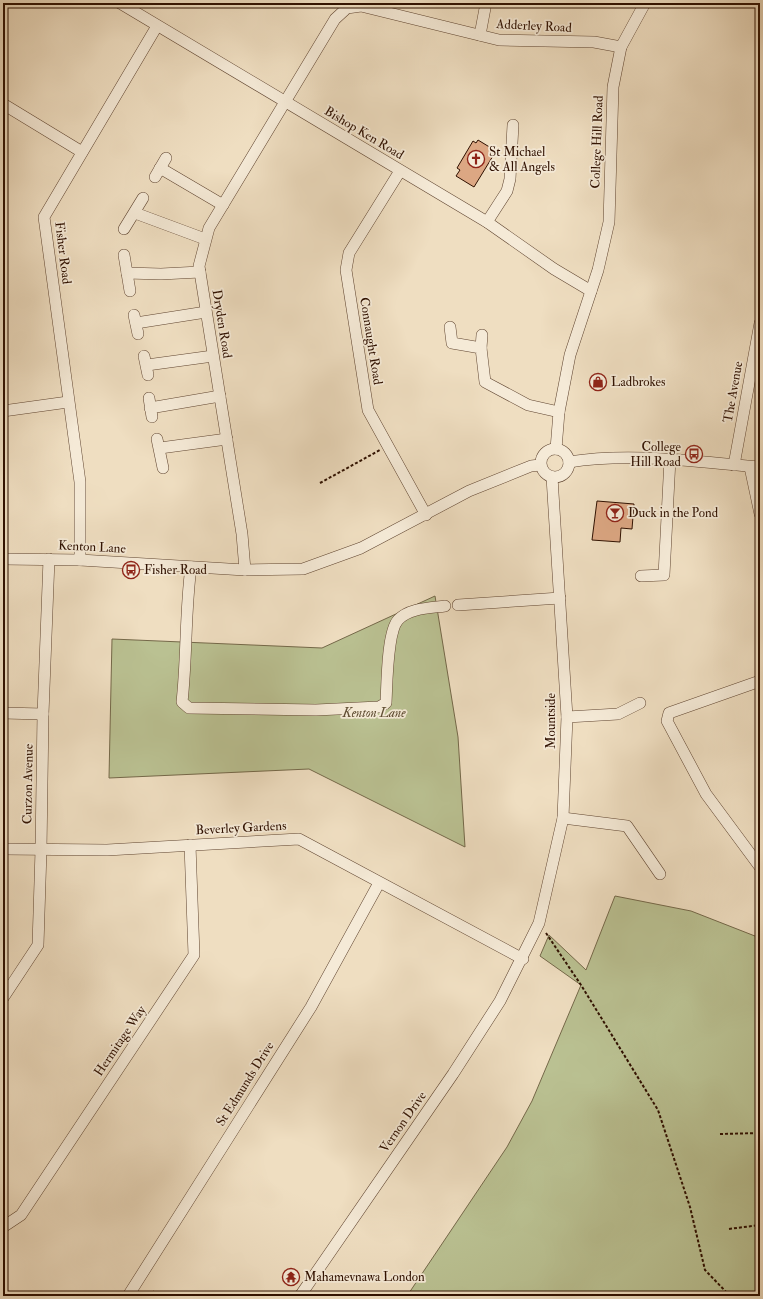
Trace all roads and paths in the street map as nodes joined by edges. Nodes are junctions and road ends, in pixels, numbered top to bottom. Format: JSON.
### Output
{"nodes":[{"id":1,"x":120,"y":3,"type":"edge"},
{"id":2,"x":486,"y":3,"type":"edge"},
{"id":3,"x":644,"y":3,"type":"edge"},
{"id":4,"x":157,"y":26,"type":"junction"},
{"id":5,"x":480,"y":35,"type":"junction"},
{"id":6,"x":620,"y":47,"type":"junction"},
{"id":7,"x":284,"y":101,"type":"junction"},
{"id":8,"x":3,"y":104,"type":"edge"},
{"id":9,"x":513,"y":125,"type":"dead end"},
{"id":10,"x":82,"y":152,"type":"junction"},
{"id":11,"x":161,"y":167,"type":"dead end"},
{"id":12,"x":400,"y":171,"type":"junction"},
{"id":13,"x":143,"y":198,"type":"dead end"},
{"id":14,"x":223,"y":205,"type":"junction"},
{"id":15,"x":135,"y":213,"type":"junction"},
{"id":16,"x":487,"y":222,"type":"junction"},
{"id":17,"x":124,"y":229,"type":"dead end"},
{"id":18,"x":205,"y":239,"type":"junction"},
{"id":19,"x":124,"y":255,"type":"dead end"},
{"id":20,"x":200,"y":272,"type":"junction"},
{"id":21,"x":128,"y":273,"type":"junction"},
{"id":22,"x":130,"y":291,"type":"dead end"},
{"id":23,"x":590,"y":291,"type":"junction"},
{"id":24,"x":206,"y":312,"type":"junction"},
{"id":25,"x":760,"y":323,"type":"edge"},
{"id":26,"x":136,"y":324,"type":"dead end"},
{"id":27,"x":450,"y":327,"type":"dead end"},
{"id":28,"x":482,"y":335,"type":"dead end"},
{"id":29,"x":481,"y":348,"type":"junction"},
{"id":30,"x":213,"y":356,"type":"junction"},
{"id":31,"x":146,"y":365,"type":"dead end"},
{"id":32,"x":220,"y":396,"type":"junction"},
{"id":33,"x":68,"y":402,"type":"junction"},
{"id":34,"x":150,"y":408,"type":"dead end"},
{"id":35,"x":3,"y":411,"type":"edge"},
{"id":36,"x":559,"y":412,"type":"junction"},
{"id":37,"x":227,"y":439,"type":"junction"},
{"id":38,"x":388,"y":446,"type":"junction"},
{"id":39,"x":556,"y":449,"type":"junction"},
{"id":40,"x":670,"y":459,"type":"junction"},
{"id":41,"x":569,"y":462,"type":"junction"},
{"id":42,"x":540,"y":465,"type":"junction"},
{"id":43,"x":734,"y":465,"type":"junction"},
{"id":44,"x":755,"y":467,"type":"edge"},
{"id":45,"x":163,"y":468,"type":"dead end"},
{"id":46,"x":552,"y":477,"type":"junction"},
{"id":47,"x":320,"y":483,"type":"dead end"},
{"id":48,"x":760,"y":514,"type":"edge"},
{"id":49,"x":426,"y":515,"type":"junction"},
{"id":50,"x":3,"y":559,"type":"edge"},
{"id":51,"x":49,"y":559,"type":"junction"},
{"id":52,"x":80,"y":560,"type":"junction"},
{"id":53,"x":190,"y":567,"type":"junction"},
{"id":54,"x":245,"y":570,"type":"junction"},
{"id":55,"x":641,"y":576,"type":"dead end"},
{"id":56,"x":560,"y":598,"type":"junction"},
{"id":57,"x":458,"y":605,"type":"dead end"},
{"id":58,"x":445,"y":606,"type":"dead end"},
{"id":59,"x":760,"y":680,"type":"edge"},
{"id":60,"x":640,"y":703,"type":"dead end"},
{"id":61,"x":3,"y":713,"type":"edge"},
{"id":62,"x":43,"y":714,"type":"junction"},
{"id":63,"x":567,"y":716,"type":"junction"},
{"id":64,"x":563,"y":818,"type":"junction"},
{"id":65,"x":190,"y":845,"type":"junction"},
{"id":66,"x":3,"y":849,"type":"edge"},
{"id":67,"x":41,"y":850,"type":"junction"},
{"id":68,"x":760,"y":867,"type":"edge"},
{"id":69,"x":660,"y":874,"type":"dead end"},
{"id":70,"x":379,"y":883,"type":"junction"},
{"id":71,"x":539,"y":923,"type":"junction"},
{"id":72,"x":522,"y":959,"type":"junction"},
{"id":73,"x":3,"y":998,"type":"edge"},
{"id":74,"x":760,"y":1133,"type":"edge"},
{"id":75,"x":720,"y":1134,"type":"dead end"},
{"id":76,"x":760,"y":1225,"type":"edge"},
{"id":77,"x":3,"y":1227,"type":"edge"},
{"id":78,"x":729,"y":1229,"type":"dead end"},
{"id":79,"x":128,"y":1296,"type":"edge"},
{"id":80,"x":300,"y":1296,"type":"edge"},
{"id":81,"x":730,"y":1296,"type":"edge"}],
"edges":[{"from":1,"to":4,"type":"street","name":"Bishop Ken Road"},
{"from":2,"to":5,"type":"street"},
{"from":3,"to":6,"type":"street","name":"College Hill Road"},
{"from":4,"to":7,"type":"street","name":"Bishop Ken Road"},
{"from":4,"to":10,"type":"street","name":"Fisher Road"},
{"from":5,"to":6,"type":"street","name":"Adderley Road"},
{"from":5,"to":7,"type":"street","name":"Adderley Road"},
{"from":6,"to":23,"type":"street","name":"College Hill Road"},
{"from":7,"to":12,"type":"street","name":"Bishop Ken Road"},
{"from":7,"to":14,"type":"street","name":"Dryden Road"},
{"from":8,"to":10,"type":"street"},
{"from":9,"to":16,"type":"street"},
{"from":10,"to":33,"type":"street","name":"Fisher Road"},
{"from":11,"to":14,"type":"street"},
{"from":12,"to":16,"type":"street","name":"Bishop Ken Road"},
{"from":12,"to":38,"type":"street","name":"Connaught Road"},
{"from":13,"to":15,"type":"street"},
{"from":14,"to":18,"type":"street","name":"Dryden Road"},
{"from":15,"to":17,"type":"street"},
{"from":15,"to":18,"type":"street"},
{"from":16,"to":23,"type":"street","name":"Bishop Ken Road"},
{"from":18,"to":20,"type":"street","name":"Dryden Road"},
{"from":19,"to":21,"type":"street"},
{"from":20,"to":21,"type":"street"},
{"from":20,"to":24,"type":"street","name":"Dryden Road"},
{"from":21,"to":22,"type":"street"},
{"from":23,"to":36,"type":"street","name":"College Hill Road"},
{"from":24,"to":26,"type":"street"},
{"from":24,"to":30,"type":"street","name":"Dryden Road"},
{"from":25,"to":43,"type":"street","name":"The Avenue"},
{"from":27,"to":29,"type":"street"},
{"from":28,"to":29,"type":"street"},
{"from":29,"to":36,"type":"street"},
{"from":30,"to":31,"type":"street"},
{"from":30,"to":32,"type":"street","name":"Dryden Road"},
{"from":32,"to":34,"type":"street"},
{"from":32,"to":37,"type":"street","name":"Dryden Road"},
{"from":33,"to":35,"type":"street"},
{"from":33,"to":52,"type":"street","name":"Fisher Road"},
{"from":36,"to":39,"type":"street","name":"College Hill Road"},
{"from":37,"to":45,"type":"street"},
{"from":37,"to":54,"type":"street","name":"Dryden Road"},
{"from":38,"to":47,"type":"path"},
{"from":38,"to":49,"type":"street","name":"Connaught Road"},
{"from":39,"to":41,"type":"street"},
{"from":39,"to":42,"type":"street"},
{"from":40,"to":41,"type":"street"},
{"from":40,"to":43,"type":"street"},
{"from":40,"to":55,"type":"street"},
{"from":41,"to":46,"type":"street"},
{"from":42,"to":46,"type":"street"},
{"from":42,"to":49,"type":"street","name":"Kenton Lane"},
{"from":43,"to":44,"type":"street"},
{"from":44,"to":48,"type":"street"},
{"from":46,"to":56,"type":"street","name":"Mountside"},
{"from":49,"to":54,"type":"street","name":"Kenton Lane"},
{"from":50,"to":51,"type":"street","name":"Kenton Lane"},
{"from":51,"to":52,"type":"street","name":"Kenton Lane"},
{"from":51,"to":62,"type":"street","name":"Curzon Avenue"},
{"from":52,"to":53,"type":"street","name":"Kenton Lane"},
{"from":53,"to":54,"type":"street","name":"Kenton Lane"},
{"from":53,"to":58,"type":"street"},
{"from":56,"to":57,"type":"street"},
{"from":56,"to":63,"type":"street","name":"Mountside"},
{"from":59,"to":68,"type":"street"},
{"from":60,"to":63,"type":"street"},
{"from":61,"to":62,"type":"street"},
{"from":62,"to":67,"type":"street","name":"Curzon Avenue"},
{"from":63,"to":64,"type":"street","name":"Mountside"},
{"from":64,"to":69,"type":"street"},
{"from":64,"to":71,"type":"street","name":"Mountside"},
{"from":65,"to":67,"type":"street","name":"Beverley Gardens"},
{"from":65,"to":70,"type":"street","name":"Beverley Gardens"},
{"from":65,"to":77,"type":"street","name":"Hermitage Way"},
{"from":66,"to":67,"type":"street","name":"Beverley Gardens"},
{"from":67,"to":73,"type":"street","name":"Curzon Avenue"},
{"from":70,"to":72,"type":"street","name":"Beverley Gardens"},
{"from":70,"to":79,"type":"street","name":"St Edmunds Drive"},
{"from":71,"to":72,"type":"street","name":"Mountside"},
{"from":71,"to":81,"type":"path"},
{"from":72,"to":80,"type":"street","name":"Vernon Drive"},
{"from":74,"to":75,"type":"path"},
{"from":76,"to":78,"type":"path"}]}
